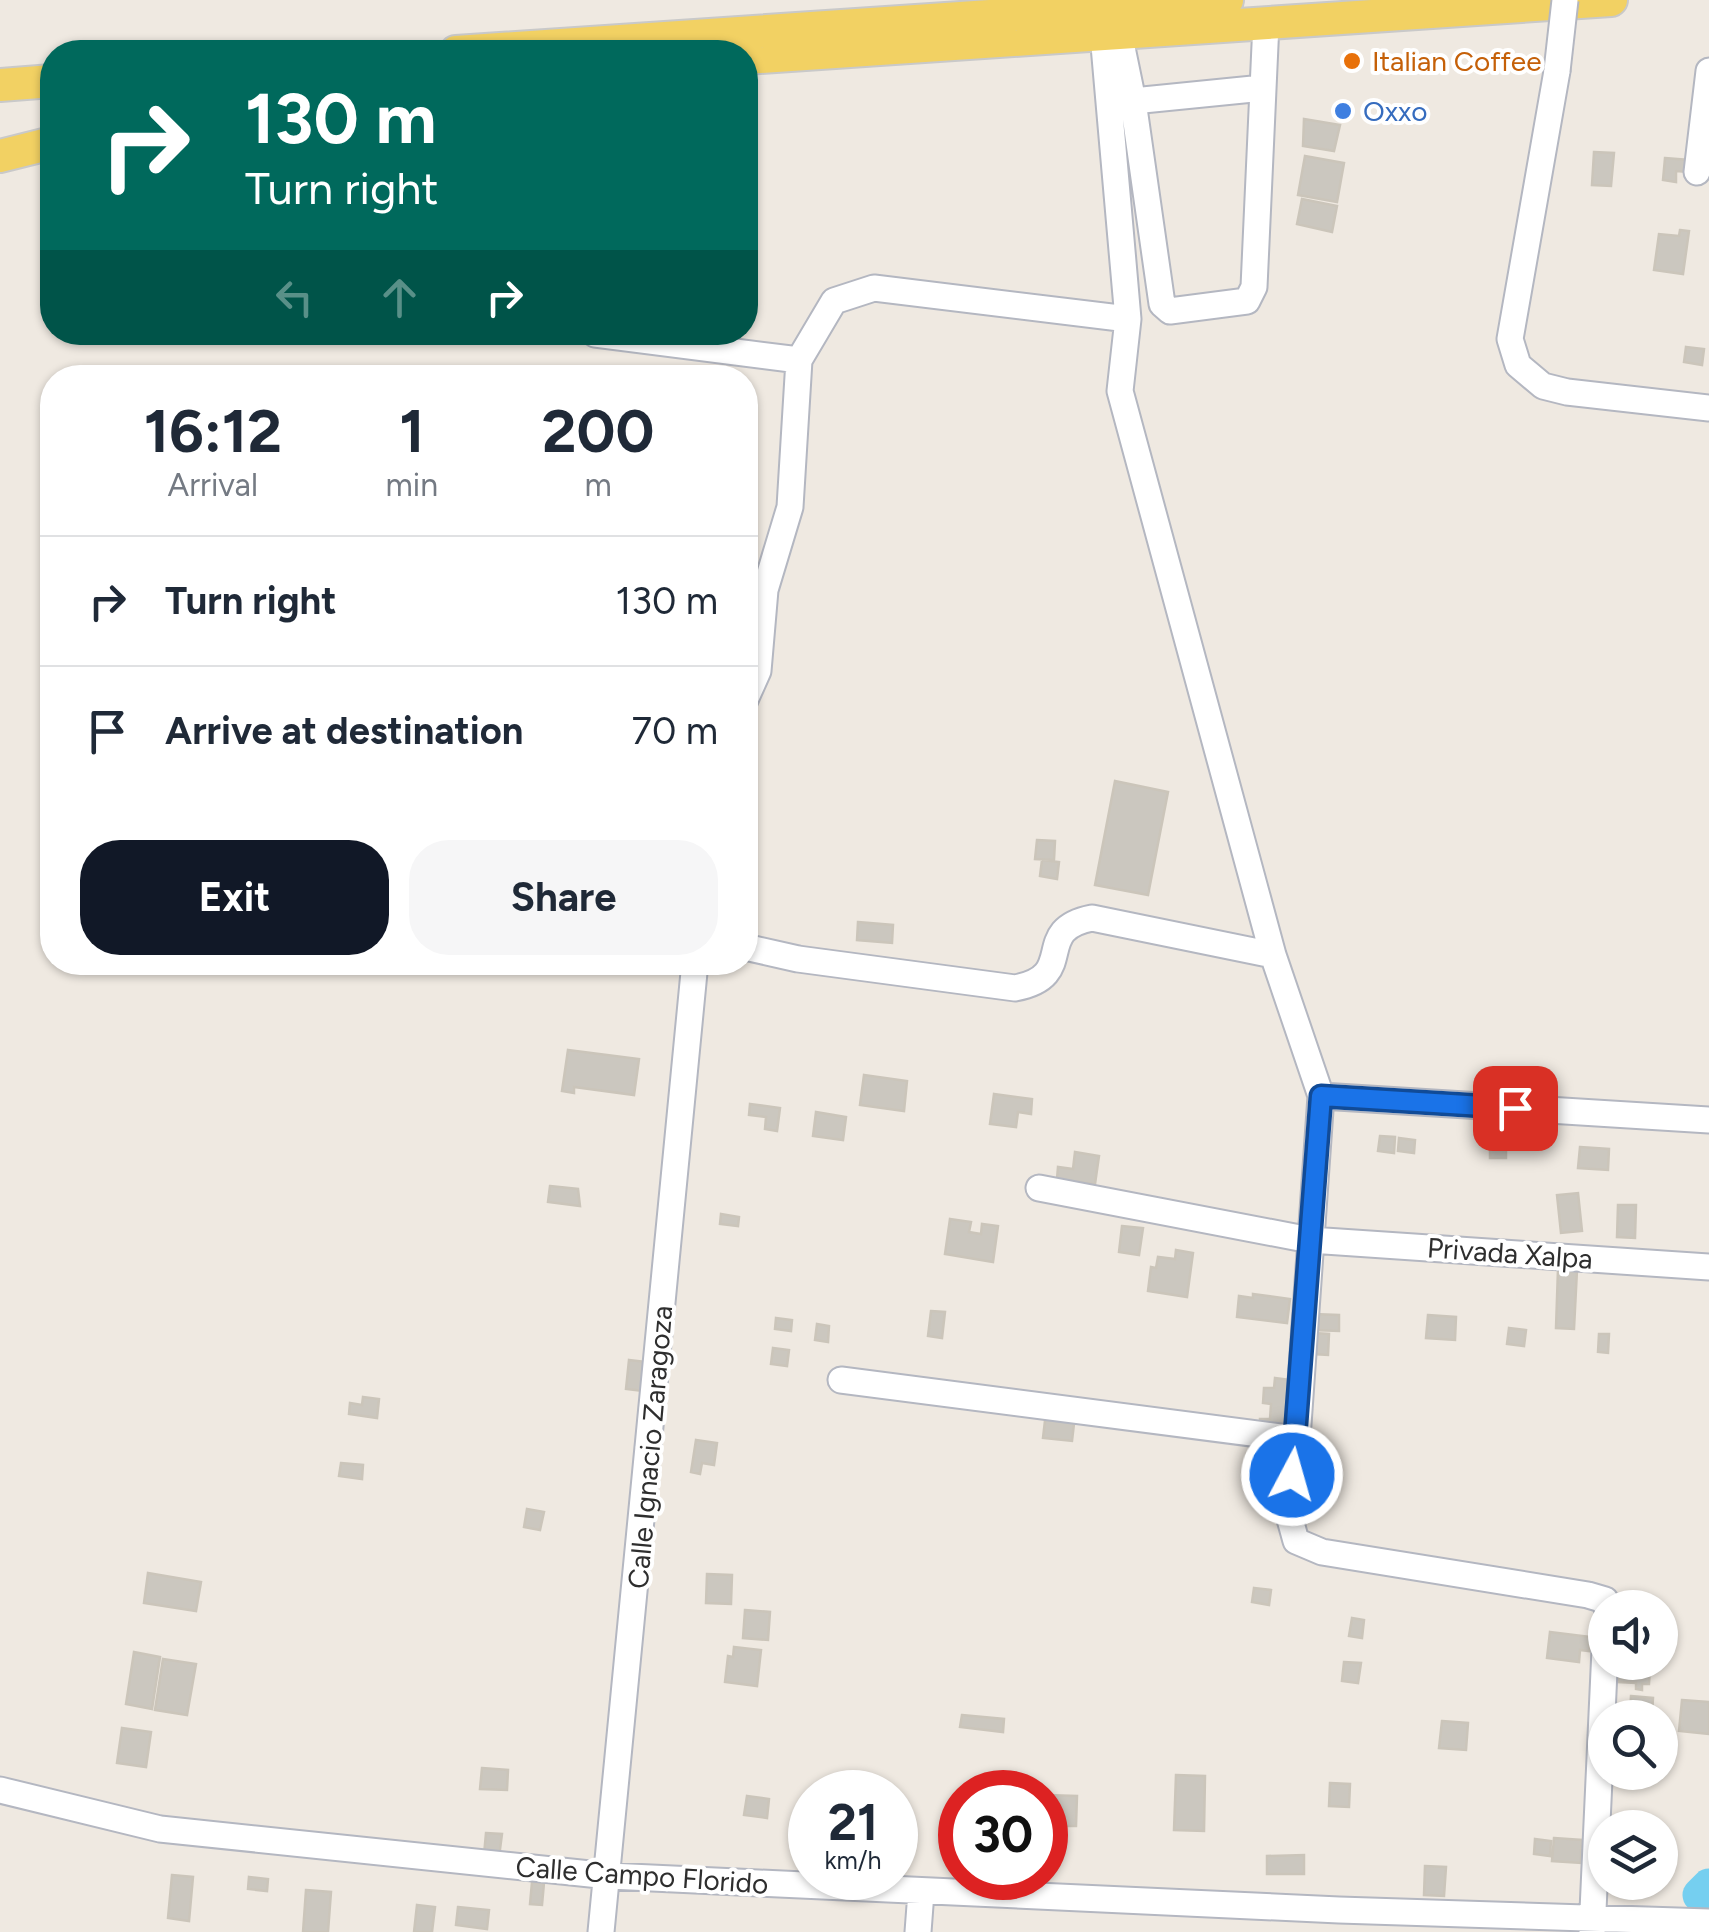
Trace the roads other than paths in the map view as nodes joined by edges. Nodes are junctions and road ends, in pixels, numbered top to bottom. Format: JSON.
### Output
{"nodes":[{"id":1,"x":1227,"y":0,"type":"edge"},
{"id":2,"x":1565,"y":0,"type":"edge"},
{"id":3,"x":1611,"y":0,"type":"edge"},
{"id":4,"x":1266,"y":23,"type":"junction"},
{"id":5,"x":1111,"y":33,"type":"junction"},
{"id":6,"x":634,"y":40,"type":"edge"},
{"id":7,"x":758,"y":57,"type":"edge"},
{"id":8,"x":1709,"y":71,"type":"edge"},
{"id":9,"x":40,"y":82,"type":"edge"},
{"id":10,"x":0,"y":85,"type":"edge"},
{"id":11,"x":1263,"y":88,"type":"junction"},
{"id":12,"x":1132,"y":101,"type":"junction"},
{"id":13,"x":40,"y":146,"type":"edge"},
{"id":14,"x":0,"y":156,"type":"edge"},
{"id":15,"x":1697,"y":172,"type":"dead end"},
{"id":16,"x":1128,"y":319,"type":"junction"},
{"id":17,"x":681,"y":345,"type":"edge"},
{"id":18,"x":799,"y":360,"type":"junction"},
{"id":19,"x":1709,"y":408,"type":"edge"},
{"id":20,"x":758,"y":672,"type":"edge"},
{"id":21,"x":758,"y":949,"type":"edge"},
{"id":22,"x":1273,"y":955,"type":"junction"},
{"id":23,"x":694,"y":975,"type":"edge"},
{"id":24,"x":1321,"y":1096,"type":"junction"},
{"id":25,"x":1709,"y":1120,"type":"edge"},
{"id":26,"x":1040,"y":1188,"type":"dead end"},
{"id":27,"x":1310,"y":1240,"type":"junction"},
{"id":28,"x":1709,"y":1267,"type":"edge"},
{"id":29,"x":841,"y":1380,"type":"dead end"},
{"id":30,"x":1296,"y":1438,"type":"junction"},
{"id":31,"x":1588,"y":1595,"type":"edge"},
{"id":32,"x":1604,"y":1680,"type":"edge"},
{"id":33,"x":0,"y":1790,"type":"edge"},
{"id":34,"x":609,"y":1876,"type":"junction"},
{"id":35,"x":922,"y":1892,"type":"junction"},
{"id":36,"x":1339,"y":1921,"type":"edge"},
{"id":37,"x":1709,"y":1922,"type":"edge"},
{"id":38,"x":1592,"y":1926,"type":"edge"},
{"id":39,"x":601,"y":1932,"type":"edge"},
{"id":40,"x":918,"y":1932,"type":"edge"}],
"edges":[{"from":1,"to":6,"type":"main road"},
{"from":2,"to":19,"type":"street","bridge":true},
{"from":3,"to":4,"type":"main road"},
{"from":4,"to":5,"type":"main road"},
{"from":4,"to":11,"type":"street"},
{"from":5,"to":7,"type":"main road"},
{"from":5,"to":12,"type":"street"},
{"from":5,"to":16,"type":"street"},
{"from":8,"to":15,"type":"street"},
{"from":9,"to":10,"type":"main road"},
{"from":11,"to":12,"type":"street"},
{"from":11,"to":12,"type":"street"},
{"from":13,"to":14,"type":"main road"},
{"from":16,"to":18,"type":"street"},
{"from":16,"to":22,"type":"street"},
{"from":17,"to":18,"type":"street"},
{"from":18,"to":20,"type":"street"},
{"from":21,"to":22,"type":"street"},
{"from":22,"to":24,"type":"street"},
{"from":23,"to":34,"type":"street","name":"Calle Ignacio Zaragoza"},
{"from":24,"to":25,"type":"street"},
{"from":24,"to":27,"type":"street"},
{"from":26,"to":27,"type":"street","name":"Privada Xalpa"},
{"from":27,"to":28,"type":"street","name":"Privada Xalpa"},
{"from":27,"to":30,"type":"street"},
{"from":29,"to":30,"type":"street"},
{"from":30,"to":31,"type":"street"},
{"from":32,"to":38,"type":"street"},
{"from":33,"to":34,"type":"street","name":"Calle Campo Florido"},
{"from":34,"to":35,"type":"street","name":"Calle Campo Florido"},
{"from":34,"to":39,"type":"street","name":"Calle Ignacio Zaragoza"},
{"from":35,"to":36,"type":"street","name":"Calle Campo Florido"},
{"from":35,"to":40,"type":"street"},
{"from":36,"to":38,"type":"street","name":"Calle Campo Florido"},
{"from":37,"to":38,"type":"street","name":"Calle Campo Florido"}]}
